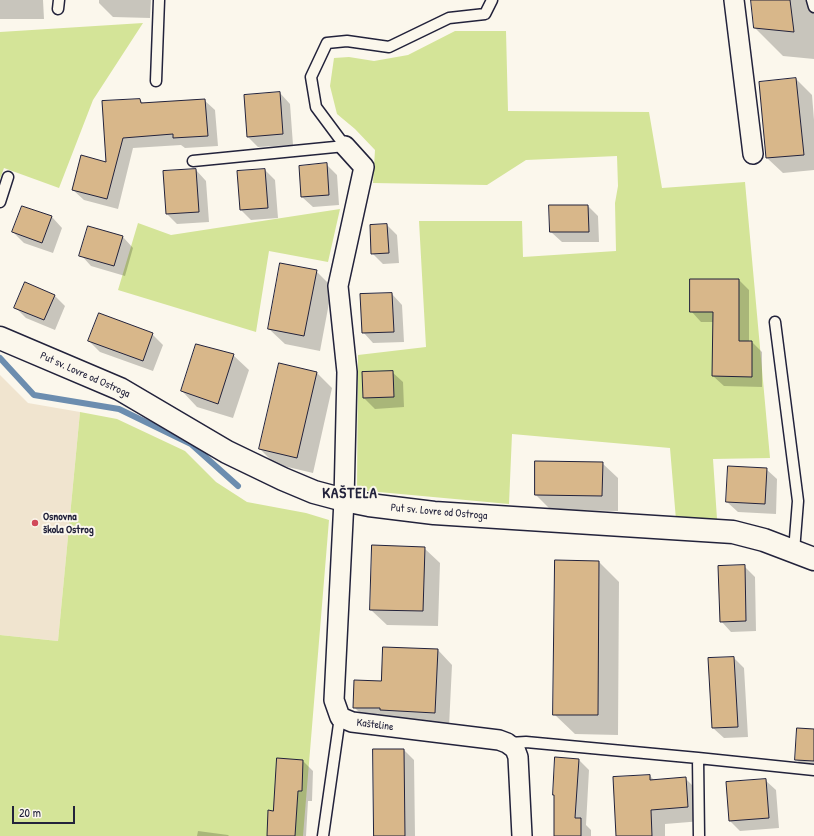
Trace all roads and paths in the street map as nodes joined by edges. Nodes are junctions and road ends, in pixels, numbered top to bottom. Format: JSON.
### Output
{"nodes":[{"id":1,"x":158,"y":0,"type":"edge"},
{"id":2,"x":492,"y":0,"type":"edge"},
{"id":3,"x":734,"y":0,"type":"edge"},
{"id":4,"x":812,"y":0,"type":"edge"},
{"id":5,"x":814,"y":8,"type":"edge"},
{"id":6,"x":156,"y":81,"type":"dead end"},
{"id":7,"x":344,"y":146,"type":"junction"},
{"id":8,"x":753,"y":154,"type":"dead end"},
{"id":9,"x":193,"y":161,"type":"dead end"},
{"id":10,"x":8,"y":177,"type":"dead end"},
{"id":11,"x":0,"y":202,"type":"edge"},
{"id":12,"x":775,"y":322,"type":"dead end"},
{"id":13,"x":0,"y":338,"type":"edge"},
{"id":14,"x":344,"y":500,"type":"junction"},
{"id":15,"x":794,"y":551,"type":"junction"},
{"id":16,"x":814,"y":559,"type":"edge"},
{"id":17,"x":340,"y":717,"type":"junction"},
{"id":18,"x":508,"y":743,"type":"junction"},
{"id":19,"x":698,"y":758,"type":"junction"},
{"id":20,"x":814,"y":770,"type":"edge"},
{"id":21,"x":323,"y":836,"type":"edge"},
{"id":22,"x":522,"y":836,"type":"edge"},
{"id":23,"x":699,"y":836,"type":"edge"}],
"edges":[{"from":1,"to":6,"type":"lane"},
{"from":2,"to":7,"type":"lane"},
{"from":3,"to":8,"type":"street"},
{"from":4,"to":5,"type":"lane"},
{"from":7,"to":9,"type":"lane"},
{"from":7,"to":14,"type":"street"},
{"from":10,"to":11,"type":"lane"},
{"from":12,"to":15,"type":"lane"},
{"from":13,"to":14,"type":"street","name":"Put sv. Lovre od Ostroga"},
{"from":14,"to":15,"type":"street","name":"Put sv. Lovre od Ostroga"},
{"from":14,"to":17,"type":"street"},
{"from":15,"to":16,"type":"street","name":"Put sv. Lovre od Ostroga"},
{"from":17,"to":18,"type":"street","name":"Kašteline"},
{"from":17,"to":21,"type":"lane"},
{"from":18,"to":19,"type":"lane"},
{"from":18,"to":22,"type":"street"},
{"from":19,"to":20,"type":"lane"},
{"from":19,"to":23,"type":"lane"}]}
